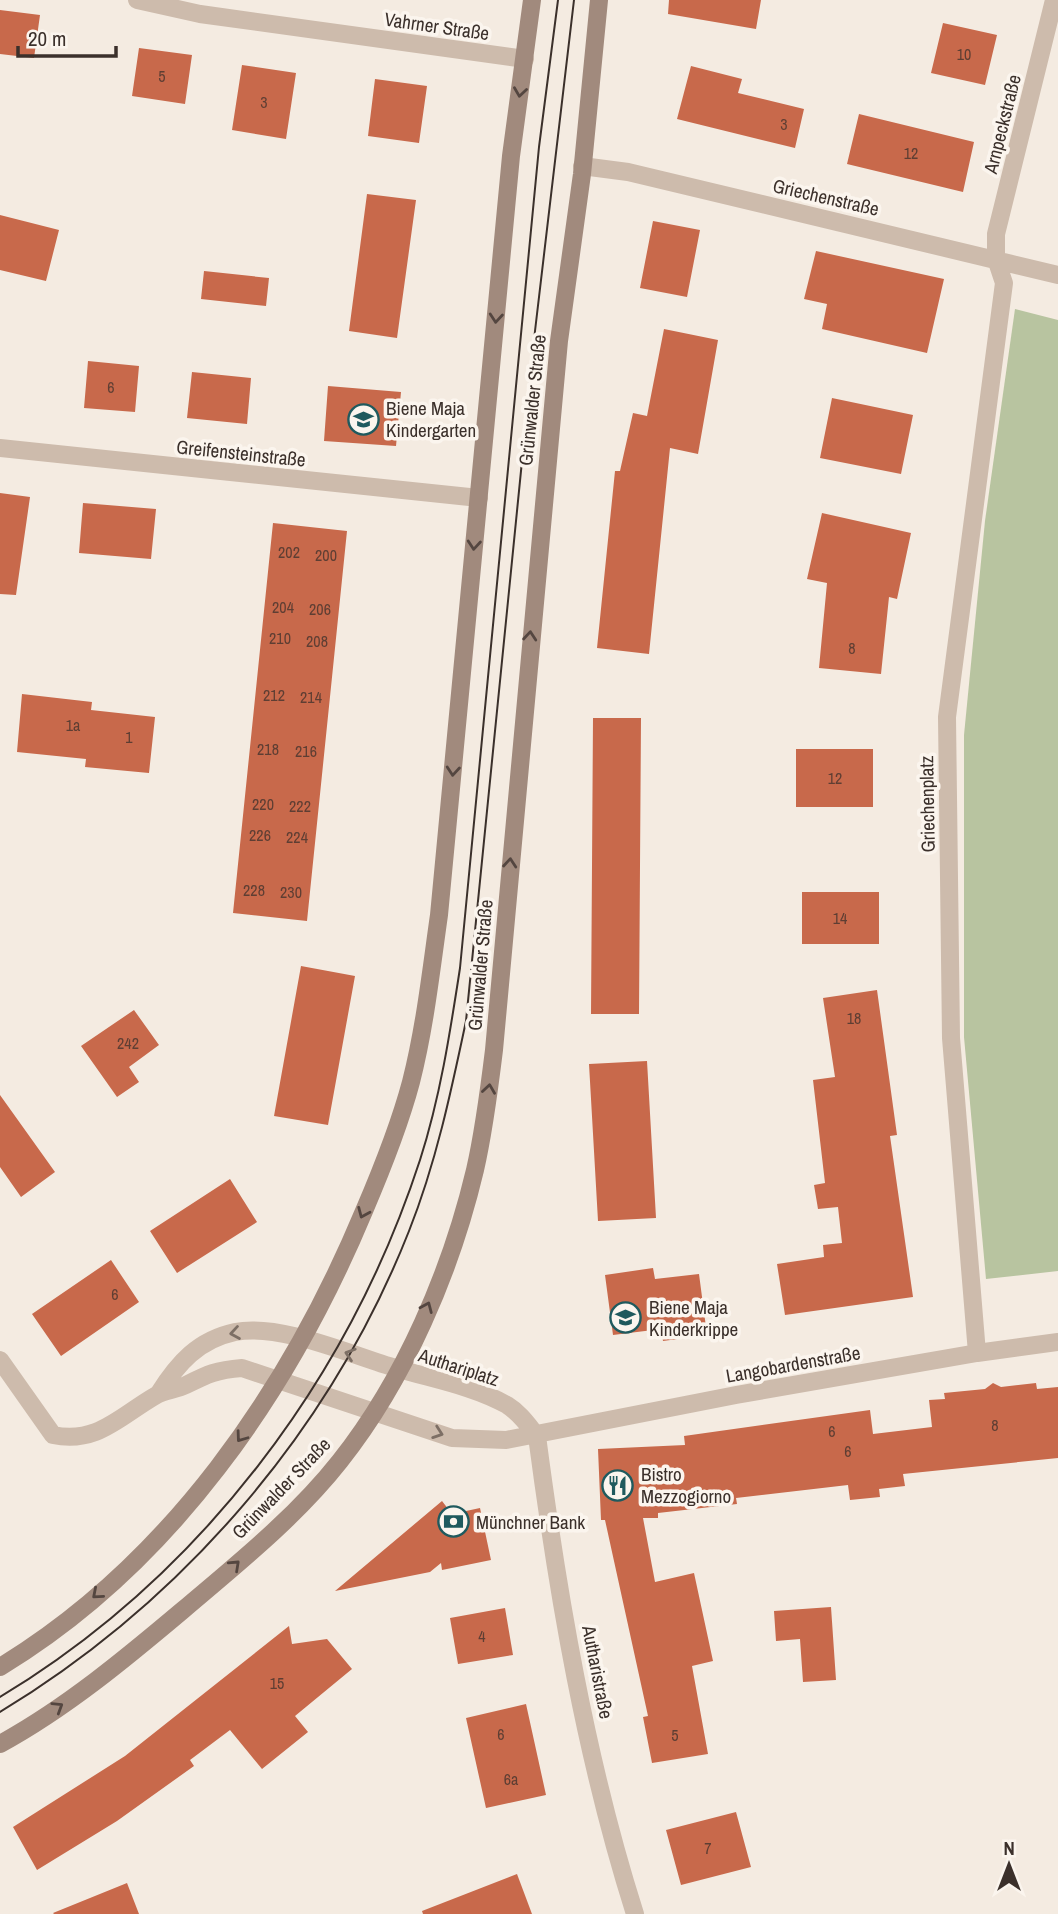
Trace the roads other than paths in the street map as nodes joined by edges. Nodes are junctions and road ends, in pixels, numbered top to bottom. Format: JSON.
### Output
{"nodes":[{"id":1,"x":137,"y":0,"type":"edge"},
{"id":2,"x":532,"y":0,"type":"edge"},
{"id":3,"x":598,"y":0,"type":"edge"},
{"id":4,"x":1054,"y":0,"type":"edge"},
{"id":5,"x":525,"y":59,"type":"junction"},
{"id":6,"x":582,"y":166,"type":"junction"},
{"id":7,"x":996,"y":259,"type":"junction"},
{"id":8,"x":1058,"y":275,"type":"edge"},
{"id":9,"x":0,"y":448,"type":"edge"},
{"id":10,"x":479,"y":498,"type":"junction"},
{"id":11,"x":302,"y":1339,"type":"junction"},
{"id":12,"x":1058,"y":1342,"type":"edge"},
{"id":13,"x":977,"y":1353,"type":"junction"},
{"id":14,"x":0,"y":1360,"type":"edge"},
{"id":15,"x":398,"y":1369,"type":"junction"},
{"id":16,"x":278,"y":1380,"type":"junction"},
{"id":17,"x":159,"y":1393,"type":"junction"},
{"id":18,"x":373,"y":1412,"type":"junction"},
{"id":19,"x":537,"y":1436,"type":"junction"},
{"id":20,"x":0,"y":1667,"type":"edge"},
{"id":21,"x":0,"y":1744,"type":"edge"},
{"id":22,"x":635,"y":1914,"type":"edge"}],
"edges":[{"from":1,"to":5,"type":"street","name":"Vahrner Straße"},
{"from":2,"to":5,"type":"main road"},
{"from":3,"to":6,"type":"main road","name":"Grünwalder Straße"},
{"from":4,"to":7,"type":"street","name":"Arnpeckstraße"},
{"from":5,"to":10,"type":"main road","one_way":true},
{"from":6,"to":7,"type":"street","name":"Griechenstraße"},
{"from":15,"to":6,"type":"main road","name":"Grünwalder Straße","one_way":true},
{"from":7,"to":8,"type":"street","name":"Griechenstraße"},
{"from":7,"to":13,"type":"street","name":"Griechenplatz"},
{"from":9,"to":10,"type":"street","name":"Greifensteinstraße"},
{"from":10,"to":11,"type":"main road","one_way":true},
{"from":15,"to":11,"type":"street","name":"Authariplatz","one_way":true},
{"from":11,"to":16,"type":"main road"},
{"from":11,"to":17,"type":"street","name":"Authariplatz","one_way":true},
{"from":12,"to":13,"type":"street","name":"Langobardenstraße"},
{"from":13,"to":19,"type":"street","name":"Langobardenstraße"},
{"from":14,"to":17,"type":"street"},
{"from":15,"to":18,"type":"main road","name":"Grünwalder Straße"},
{"from":15,"to":19,"type":"street","name":"Authariplatz"},
{"from":16,"to":17,"type":"street"},
{"from":16,"to":18,"type":"street"},
{"from":16,"to":20,"type":"main road","one_way":true},
{"from":18,"to":19,"type":"street","one_way":true},
{"from":21,"to":18,"type":"main road","name":"Grünwalder Straße","one_way":true},
{"from":19,"to":22,"type":"street","name":"Autharistraße"}]}
